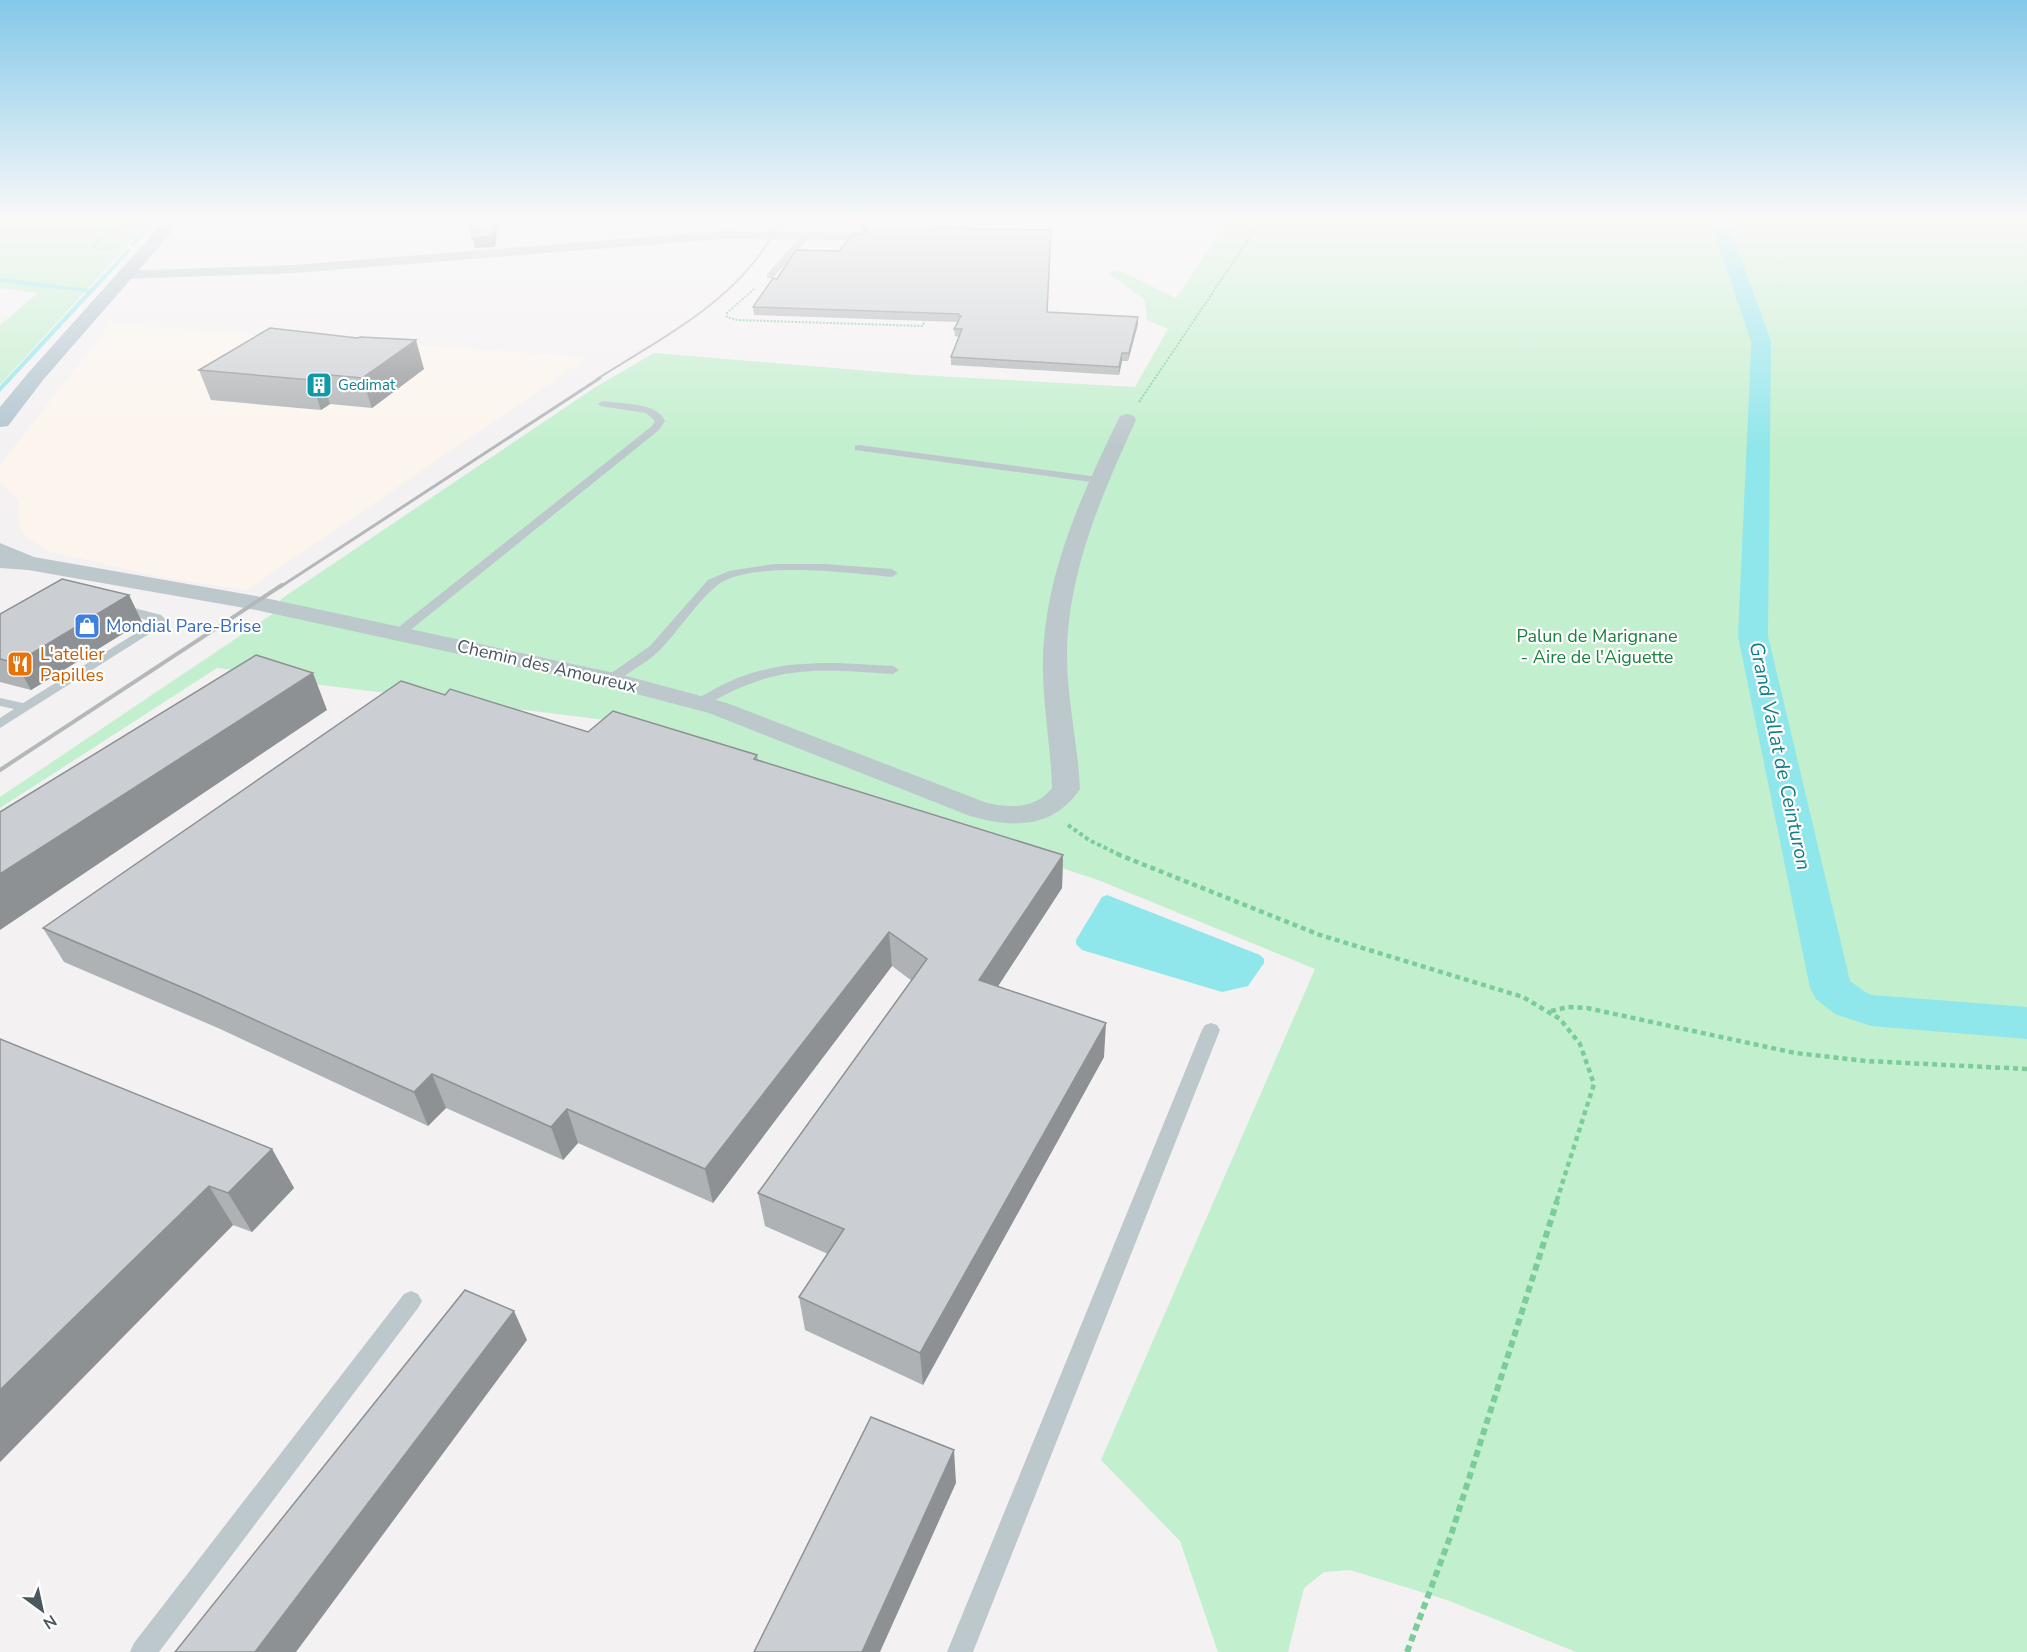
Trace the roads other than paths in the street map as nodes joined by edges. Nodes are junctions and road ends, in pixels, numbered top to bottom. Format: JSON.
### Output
{"nodes":[{"id":1,"x":107,"y":295,"type":"edge"},
{"id":2,"x":36,"y":375,"type":"junction"},
{"id":3,"x":603,"y":404,"type":"dead end"},
{"id":4,"x":0,"y":411,"type":"edge"},
{"id":5,"x":1127,"y":420,"type":"road end"},
{"id":6,"x":0,"y":421,"type":"edge"},
{"id":7,"x":859,"y":448,"type":"dead end"},
{"id":8,"x":1098,"y":480,"type":"junction"},
{"id":9,"x":0,"y":549,"type":"edge"},
{"id":10,"x":0,"y":561,"type":"edge"},
{"id":11,"x":28,"y":563,"type":"junction"},
{"id":12,"x":892,"y":573,"type":"dead end"},
{"id":13,"x":100,"y":603,"type":"edge"},
{"id":14,"x":399,"y":633,"type":"junction"},
{"id":15,"x":893,"y":670,"type":"dead end"},
{"id":16,"x":610,"y":679,"type":"junction"},
{"id":17,"x":0,"y":702,"type":"edge"},
{"id":18,"x":700,"y":703,"type":"junction"},
{"id":19,"x":25,"y":708,"type":"junction"},
{"id":20,"x":0,"y":724,"type":"edge"},
{"id":21,"x":1211,"y":1030,"type":"dead end"},
{"id":22,"x":411,"y":1301,"type":"dead end"},
{"id":23,"x":143,"y":1652,"type":"edge"},
{"id":24,"x":960,"y":1652,"type":"edge"}],
"edges":[{"from":1,"to":2,"type":"main road"},
{"from":2,"to":4,"type":"main road"},
{"from":2,"to":6,"type":"main road"},
{"from":3,"to":14,"type":"lane"},
{"from":5,"to":8,"type":"street"},
{"from":7,"to":8,"type":"lane"},
{"from":8,"to":18,"type":"street","name":"Chemin des Amoureux"},
{"from":9,"to":11,"type":"street","name":"Chemin des Amoureux"},
{"from":10,"to":11,"type":"street","name":"Chemin des Amoureux"},
{"from":11,"to":14,"type":"street","name":"Chemin des Amoureux"},
{"from":12,"to":16,"type":"lane"},
{"from":13,"to":19,"type":"lane"},
{"from":14,"to":16,"type":"street","name":"Chemin des Amoureux"},
{"from":15,"to":18,"type":"lane"},
{"from":16,"to":18,"type":"street","name":"Chemin des Amoureux"},
{"from":17,"to":19,"type":"lane"},
{"from":19,"to":20,"type":"lane"},
{"from":21,"to":24,"type":"lane"},
{"from":22,"to":23,"type":"lane"}]}
